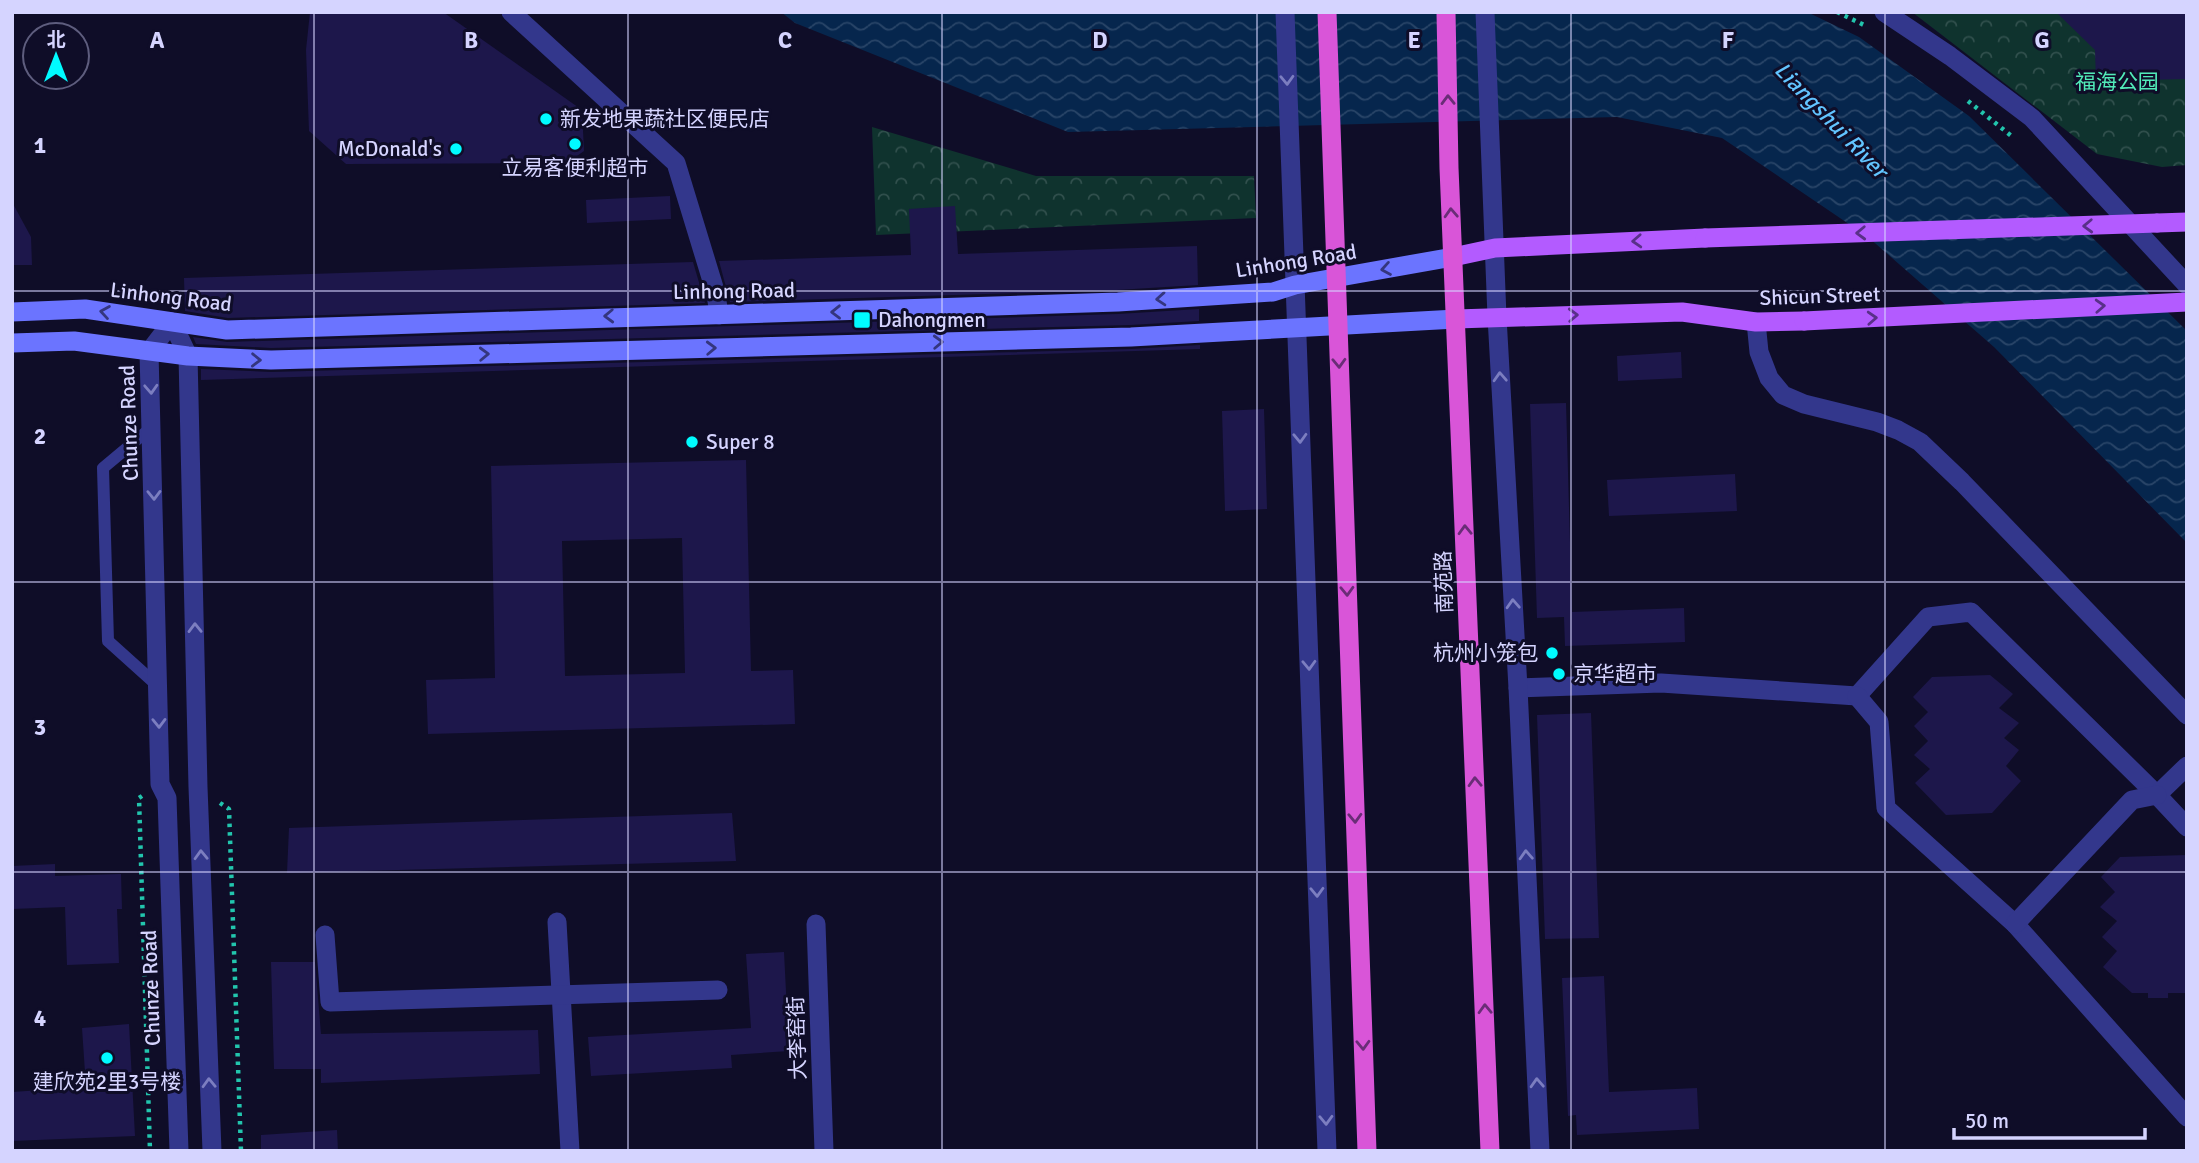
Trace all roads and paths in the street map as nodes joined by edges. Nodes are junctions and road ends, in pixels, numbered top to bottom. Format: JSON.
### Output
{"nodes":[{"id":1,"x":512,"y":12,"type":"edge"},
{"id":2,"x":1285,"y":12,"type":"edge"},
{"id":3,"x":1327,"y":12,"type":"edge"},
{"id":4,"x":1446,"y":12,"type":"edge"},
{"id":5,"x":1485,"y":12,"type":"edge"},
{"id":6,"x":1884,"y":12,"type":"edge"},
{"id":7,"x":2187,"y":222,"type":"edge"},
{"id":8,"x":1495,"y":248,"type":"junction"},
{"id":9,"x":1453,"y":257,"type":"junction"},
{"id":10,"x":1336,"y":278,"type":"junction"},
{"id":11,"x":1295,"y":285,"type":"junction"},
{"id":12,"x":2187,"y":285,"type":"edge"},
{"id":13,"x":2187,"y":302,"type":"edge"},
{"id":14,"x":12,"y":312,"type":"edge"},
{"id":15,"x":719,"y":315,"type":"junction"},
{"id":16,"x":1497,"y":317,"type":"junction"},
{"id":17,"x":1456,"y":319,"type":"junction"},
{"id":18,"x":172,"y":322,"type":"junction"},
{"id":19,"x":1756,"y":322,"type":"junction"},
{"id":20,"x":1338,"y":325,"type":"junction"},
{"id":21,"x":1296,"y":328,"type":"junction"},
{"id":22,"x":12,"y":343,"type":"edge"},
{"id":23,"x":149,"y":352,"type":"junction"},
{"id":24,"x":188,"y":356,"type":"junction"},
{"id":25,"x":153,"y":427,"type":"junction"},
{"id":26,"x":158,"y":685,"type":"junction"},
{"id":27,"x":1518,"y":688,"type":"junction"},
{"id":28,"x":1857,"y":696,"type":"junction"},
{"id":29,"x":2187,"y":715,"type":"edge"},
{"id":30,"x":2187,"y":766,"type":"edge"},
{"id":31,"x":160,"y":784,"type":"junction"},
{"id":32,"x":198,"y":788,"type":"junction"},
{"id":33,"x":2157,"y":795,"type":"junction"},
{"id":34,"x":2187,"y":827,"type":"edge"},
{"id":35,"x":557,"y":922,"type":"dead end"},
{"id":36,"x":816,"y":924,"type":"dead end"},
{"id":37,"x":2015,"y":924,"type":"junction"},
{"id":38,"x":325,"y":935,"type":"dead end"},
{"id":39,"x":718,"y":990,"type":"dead end"},
{"id":40,"x":561,"y":995,"type":"junction"},
{"id":41,"x":2187,"y":1117,"type":"edge"},
{"id":42,"x":150,"y":1151,"type":"edge"},
{"id":43,"x":179,"y":1151,"type":"edge"},
{"id":44,"x":212,"y":1151,"type":"edge"},
{"id":45,"x":241,"y":1151,"type":"edge"},
{"id":46,"x":570,"y":1151,"type":"edge"},
{"id":47,"x":824,"y":1151,"type":"edge"},
{"id":48,"x":1327,"y":1151,"type":"edge"},
{"id":49,"x":1367,"y":1151,"type":"edge"},
{"id":50,"x":1490,"y":1151,"type":"edge"},
{"id":51,"x":1540,"y":1151,"type":"edge"}],
"edges":[{"from":1,"to":15,"type":"street"},
{"from":2,"to":11,"type":"street","one_way":true},
{"from":3,"to":10,"type":"highway"},
{"from":9,"to":4,"type":"highway","name":"南苑路","one_way":true},
{"from":5,"to":8,"type":"street"},
{"from":6,"to":12,"type":"street"},
{"from":7,"to":8,"type":"main road","one_way":true,"bridge":true},
{"from":8,"to":9,"type":"main road"},
{"from":8,"to":16,"type":"street"},
{"from":9,"to":10,"type":"main road","name":"Linhong Road","one_way":true},
{"from":9,"to":17,"type":"highway","name":"南苑路"},
{"from":10,"to":11,"type":"main road","name":"Linhong Road"},
{"from":10,"to":20,"type":"highway"},
{"from":11,"to":15,"type":"main road","name":"Linhong Road","one_way":true},
{"from":11,"to":21,"type":"street"},
{"from":19,"to":13,"type":"main road","name":"Shicun Street","one_way":true,"bridge":true},
{"from":18,"to":14,"type":"main road","name":"Linhong Road","one_way":true},
{"from":15,"to":18,"type":"main road","name":"Linhong Road","one_way":true},
{"from":16,"to":17,"type":"main road","name":"Shicun Street"},
{"from":16,"to":19,"type":"main road","name":"Shicun Street","one_way":true},
{"from":27,"to":16,"type":"street","one_way":true},
{"from":17,"to":20,"type":"main road"},
{"from":50,"to":17,"type":"highway","name":"南苑路","one_way":true},
{"from":18,"to":23,"type":"street","name":"Chunze Road"},
{"from":18,"to":24,"type":"street"},
{"from":19,"to":29,"type":"street"},
{"from":20,"to":21,"type":"main road"},
{"from":20,"to":49,"type":"highway","one_way":true},
{"from":24,"to":21,"type":"main road","one_way":true},
{"from":21,"to":48,"type":"street","one_way":true},
{"from":22,"to":23,"type":"main road"},
{"from":23,"to":24,"type":"main road"},
{"from":23,"to":25,"type":"street","name":"Chunze Road","one_way":true},
{"from":32,"to":24,"type":"street","one_way":true},
{"from":25,"to":26,"type":"street","name":"Chunze Road","one_way":true},
{"from":25,"to":26,"type":"lane"},
{"from":26,"to":31,"type":"street","name":"Chunze Road","one_way":true},
{"from":27,"to":28,"type":"street"},
{"from":51,"to":27,"type":"street","one_way":true},
{"from":28,"to":33,"type":"street"},
{"from":28,"to":37,"type":"street"},
{"from":30,"to":33,"type":"street"},
{"from":31,"to":42,"type":"path"},
{"from":31,"to":43,"type":"street","name":"Chunze Road"},
{"from":44,"to":32,"type":"street","one_way":true},
{"from":32,"to":45,"type":"path"},
{"from":33,"to":34,"type":"street"},
{"from":33,"to":37,"type":"street"},
{"from":35,"to":40,"type":"street"},
{"from":36,"to":47,"type":"street","name":"大李窑街"},
{"from":37,"to":41,"type":"street"},
{"from":38,"to":40,"type":"street"},
{"from":39,"to":40,"type":"street"},
{"from":40,"to":46,"type":"street"}]}
